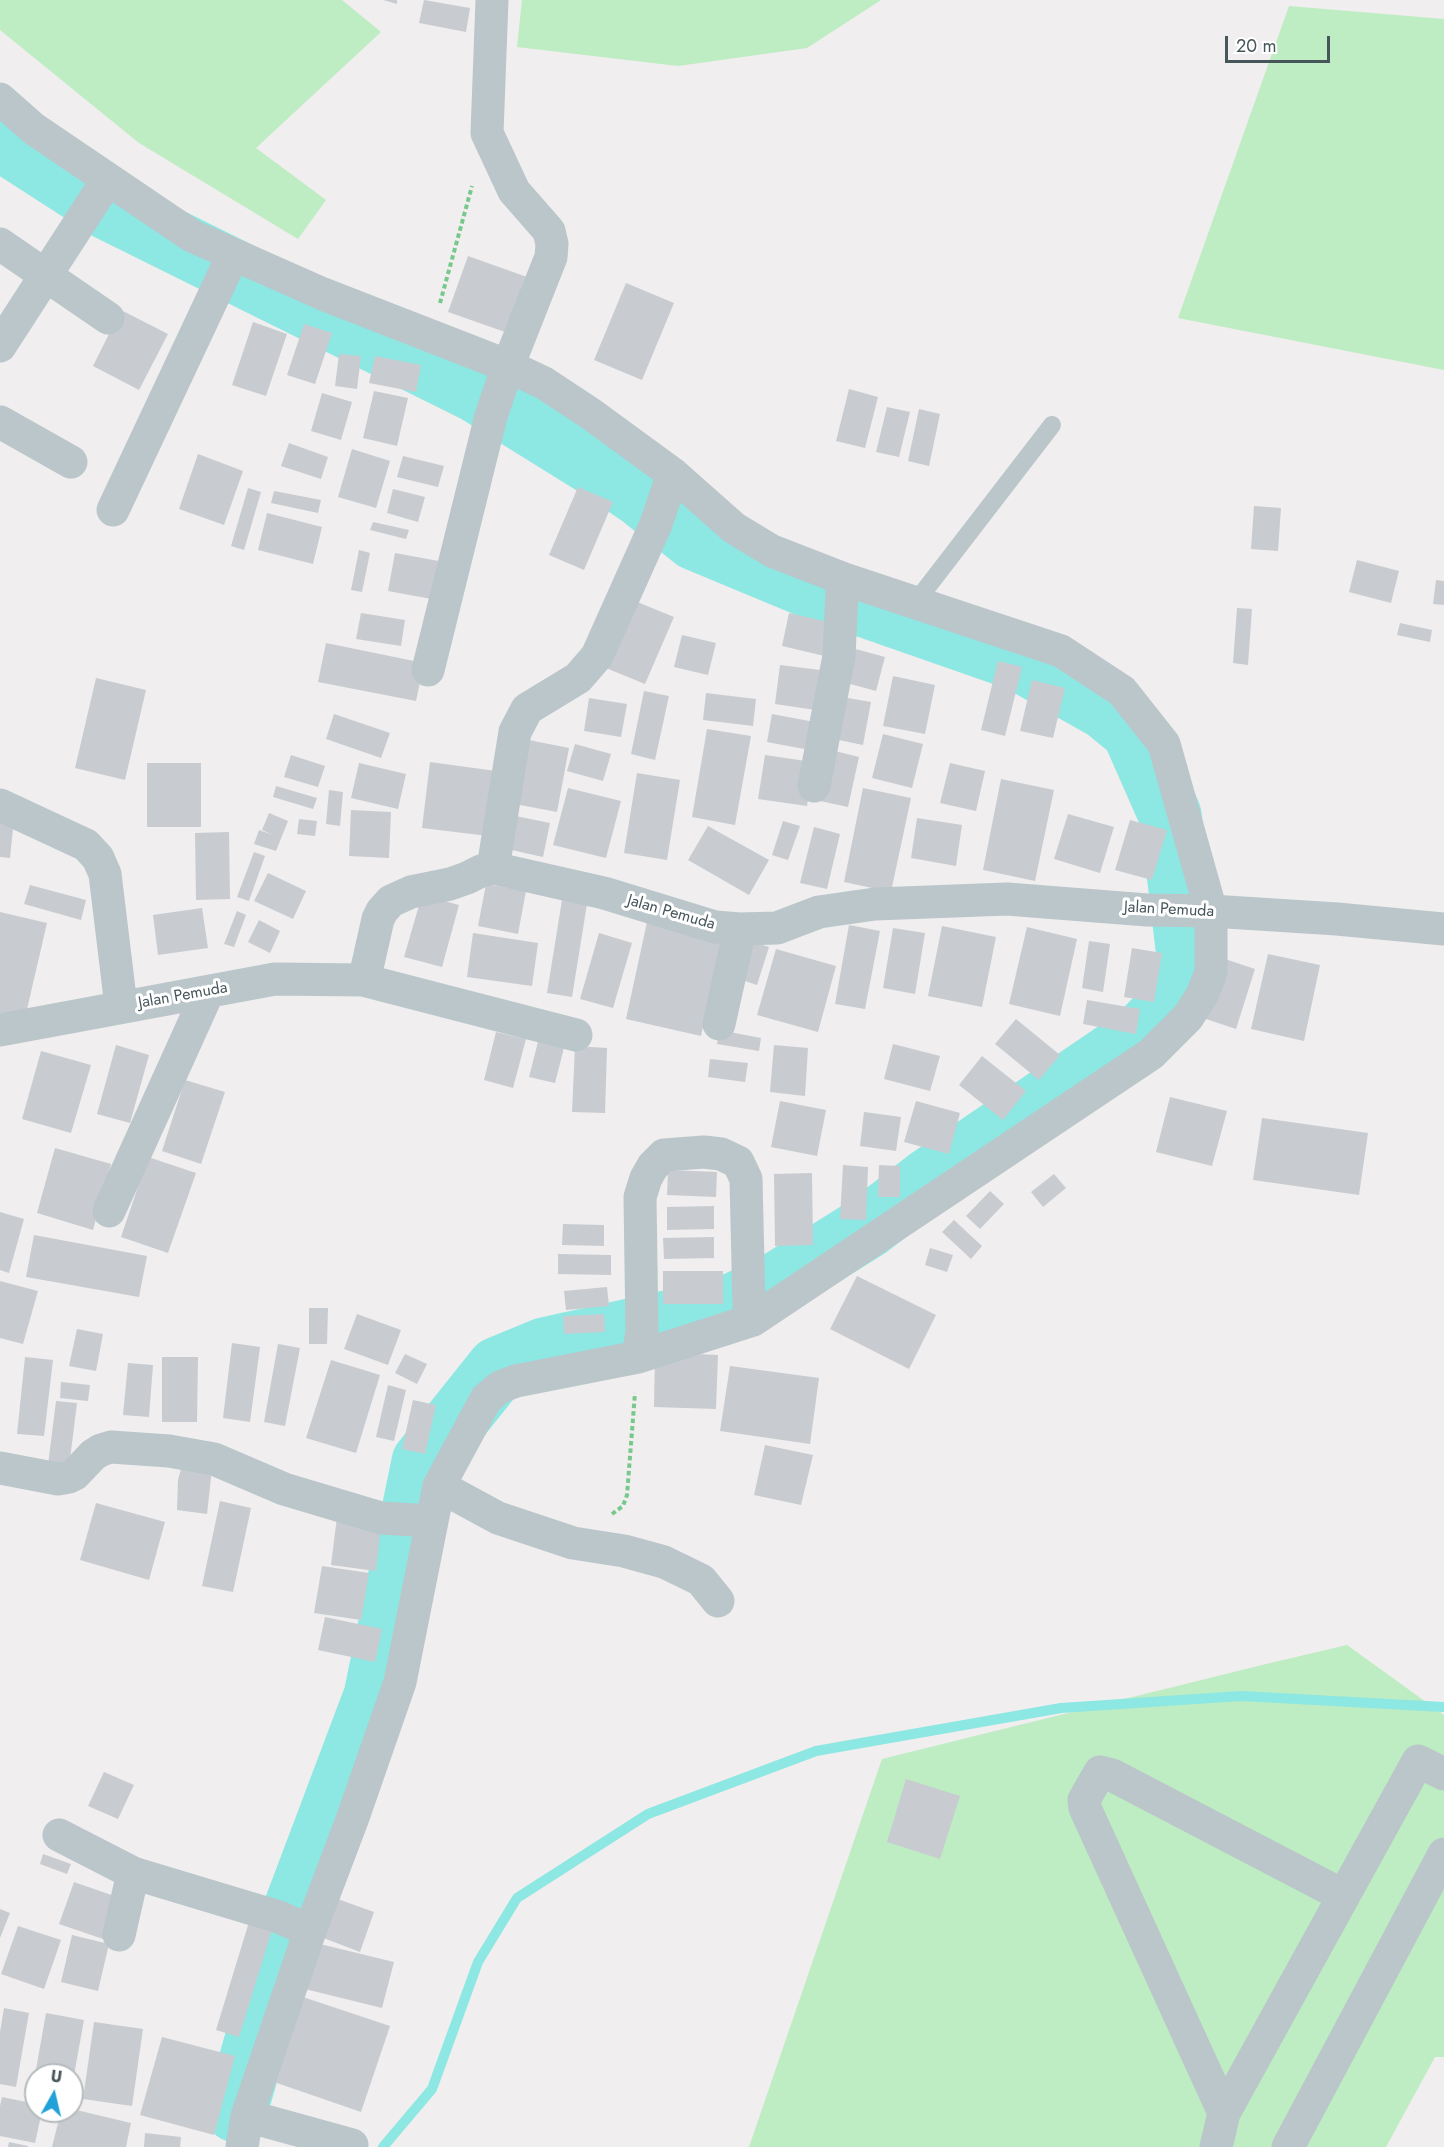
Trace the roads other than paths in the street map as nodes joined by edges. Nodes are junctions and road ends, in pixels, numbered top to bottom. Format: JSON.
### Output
{"nodes":[{"id":1,"x":492,"y":0,"type":"edge"},
{"id":2,"x":0,"y":99,"type":"edge"},
{"id":3,"x":103,"y":186,"type":"junction"},
{"id":4,"x":0,"y":244,"type":"edge"},
{"id":5,"x":230,"y":262,"type":"junction"},
{"id":6,"x":45,"y":274,"type":"junction"},
{"id":7,"x":108,"y":318,"type":"dead end"},
{"id":8,"x":0,"y":346,"type":"edge"},
{"id":9,"x":504,"y":376,"type":"junction"},
{"id":10,"x":0,"y":423,"type":"edge"},
{"id":11,"x":1052,"y":425,"type":"dead end"},
{"id":12,"x":71,"y":462,"type":"dead end"},
{"id":13,"x":665,"y":499,"type":"junction"},
{"id":14,"x":113,"y":510,"type":"dead end"},
{"id":15,"x":843,"y":597,"type":"junction"},
{"id":16,"x":915,"y":603,"type":"junction"},
{"id":17,"x":428,"y":670,"type":"dead end"},
{"id":18,"x":814,"y":786,"type":"dead end"},
{"id":19,"x":0,"y":805,"type":"edge"},
{"id":20,"x":493,"y":868,"type":"junction"},
{"id":21,"x":1206,"y":912,"type":"junction"},
{"id":22,"x":740,"y":929,"type":"junction"},
{"id":23,"x":1444,"y":929,"type":"edge"},
{"id":24,"x":363,"y":980,"type":"junction"},
{"id":25,"x":208,"y":992,"type":"junction"},
{"id":26,"x":121,"y":1006,"type":"junction"},
{"id":27,"x":719,"y":1024,"type":"dead end"},
{"id":28,"x":0,"y":1030,"type":"edge"},
{"id":29,"x":576,"y":1035,"type":"dead end"},
{"id":30,"x":109,"y":1211,"type":"dead end"},
{"id":31,"x":750,"y":1306,"type":"junction"},
{"id":32,"x":640,"y":1332,"type":"junction"},
{"id":33,"x":0,"y":1468,"type":"edge"},
{"id":34,"x":440,"y":1486,"type":"junction"},
{"id":35,"x":425,"y":1521,"type":"junction"},
{"id":36,"x":718,"y":1601,"type":"dead end"},
{"id":37,"x":1444,"y":1774,"type":"edge"},
{"id":38,"x":59,"y":1835,"type":"dead end"},
{"id":39,"x":1444,"y":1854,"type":"edge"},
{"id":40,"x":133,"y":1873,"type":"junction"},
{"id":41,"x":1342,"y":1895,"type":"junction"},
{"id":42,"x":296,"y":1924,"type":"junction"},
{"id":43,"x":119,"y":1935,"type":"dead end"},
{"id":44,"x":1224,"y":2113,"type":"junction"},
{"id":45,"x":244,"y":2132,"type":"edge"},
{"id":46,"x":352,"y":2145,"type":"dead end"},
{"id":47,"x":1216,"y":2147,"type":"edge"},
{"id":48,"x":1288,"y":2147,"type":"edge"}],
"edges":[{"from":1,"to":9,"type":"street"},
{"from":2,"to":3,"type":"street"},
{"from":3,"to":5,"type":"street"},
{"from":3,"to":6,"type":"street"},
{"from":4,"to":6,"type":"street"},
{"from":5,"to":9,"type":"street"},
{"from":5,"to":14,"type":"street"},
{"from":6,"to":7,"type":"street"},
{"from":6,"to":8,"type":"street"},
{"from":9,"to":13,"type":"street"},
{"from":9,"to":17,"type":"street"},
{"from":10,"to":12,"type":"street"},
{"from":11,"to":16,"type":"lane"},
{"from":13,"to":15,"type":"street"},
{"from":13,"to":20,"type":"street"},
{"from":15,"to":16,"type":"street"},
{"from":15,"to":18,"type":"street"},
{"from":16,"to":21,"type":"street"},
{"from":19,"to":26,"type":"street"},
{"from":20,"to":22,"type":"street","name":"Jalan Pemuda"},
{"from":20,"to":24,"type":"street"},
{"from":21,"to":22,"type":"street","name":"Jalan Pemuda"},
{"from":21,"to":23,"type":"street","name":"Jalan Pemuda"},
{"from":21,"to":31,"type":"street"},
{"from":22,"to":27,"type":"street"},
{"from":24,"to":25,"type":"street","name":"Jalan Pemuda"},
{"from":24,"to":29,"type":"street","name":"Jalan Pemuda"},
{"from":25,"to":26,"type":"street","name":"Jalan Pemuda"},
{"from":25,"to":30,"type":"street"},
{"from":26,"to":28,"type":"street","name":"Jalan Pemuda"},
{"from":31,"to":32,"type":"street"},
{"from":31,"to":32,"type":"street"},
{"from":32,"to":34,"type":"street"},
{"from":33,"to":35,"type":"street"},
{"from":34,"to":35,"type":"street"},
{"from":34,"to":36,"type":"street"},
{"from":35,"to":42,"type":"street"},
{"from":37,"to":41,"type":"street"},
{"from":38,"to":40,"type":"street"},
{"from":39,"to":48,"type":"street"},
{"from":40,"to":42,"type":"street"},
{"from":40,"to":43,"type":"street"},
{"from":41,"to":44,"type":"street"},
{"from":41,"to":44,"type":"street"},
{"from":42,"to":45,"type":"street"},
{"from":44,"to":47,"type":"street"},
{"from":45,"to":46,"type":"street"}]}
